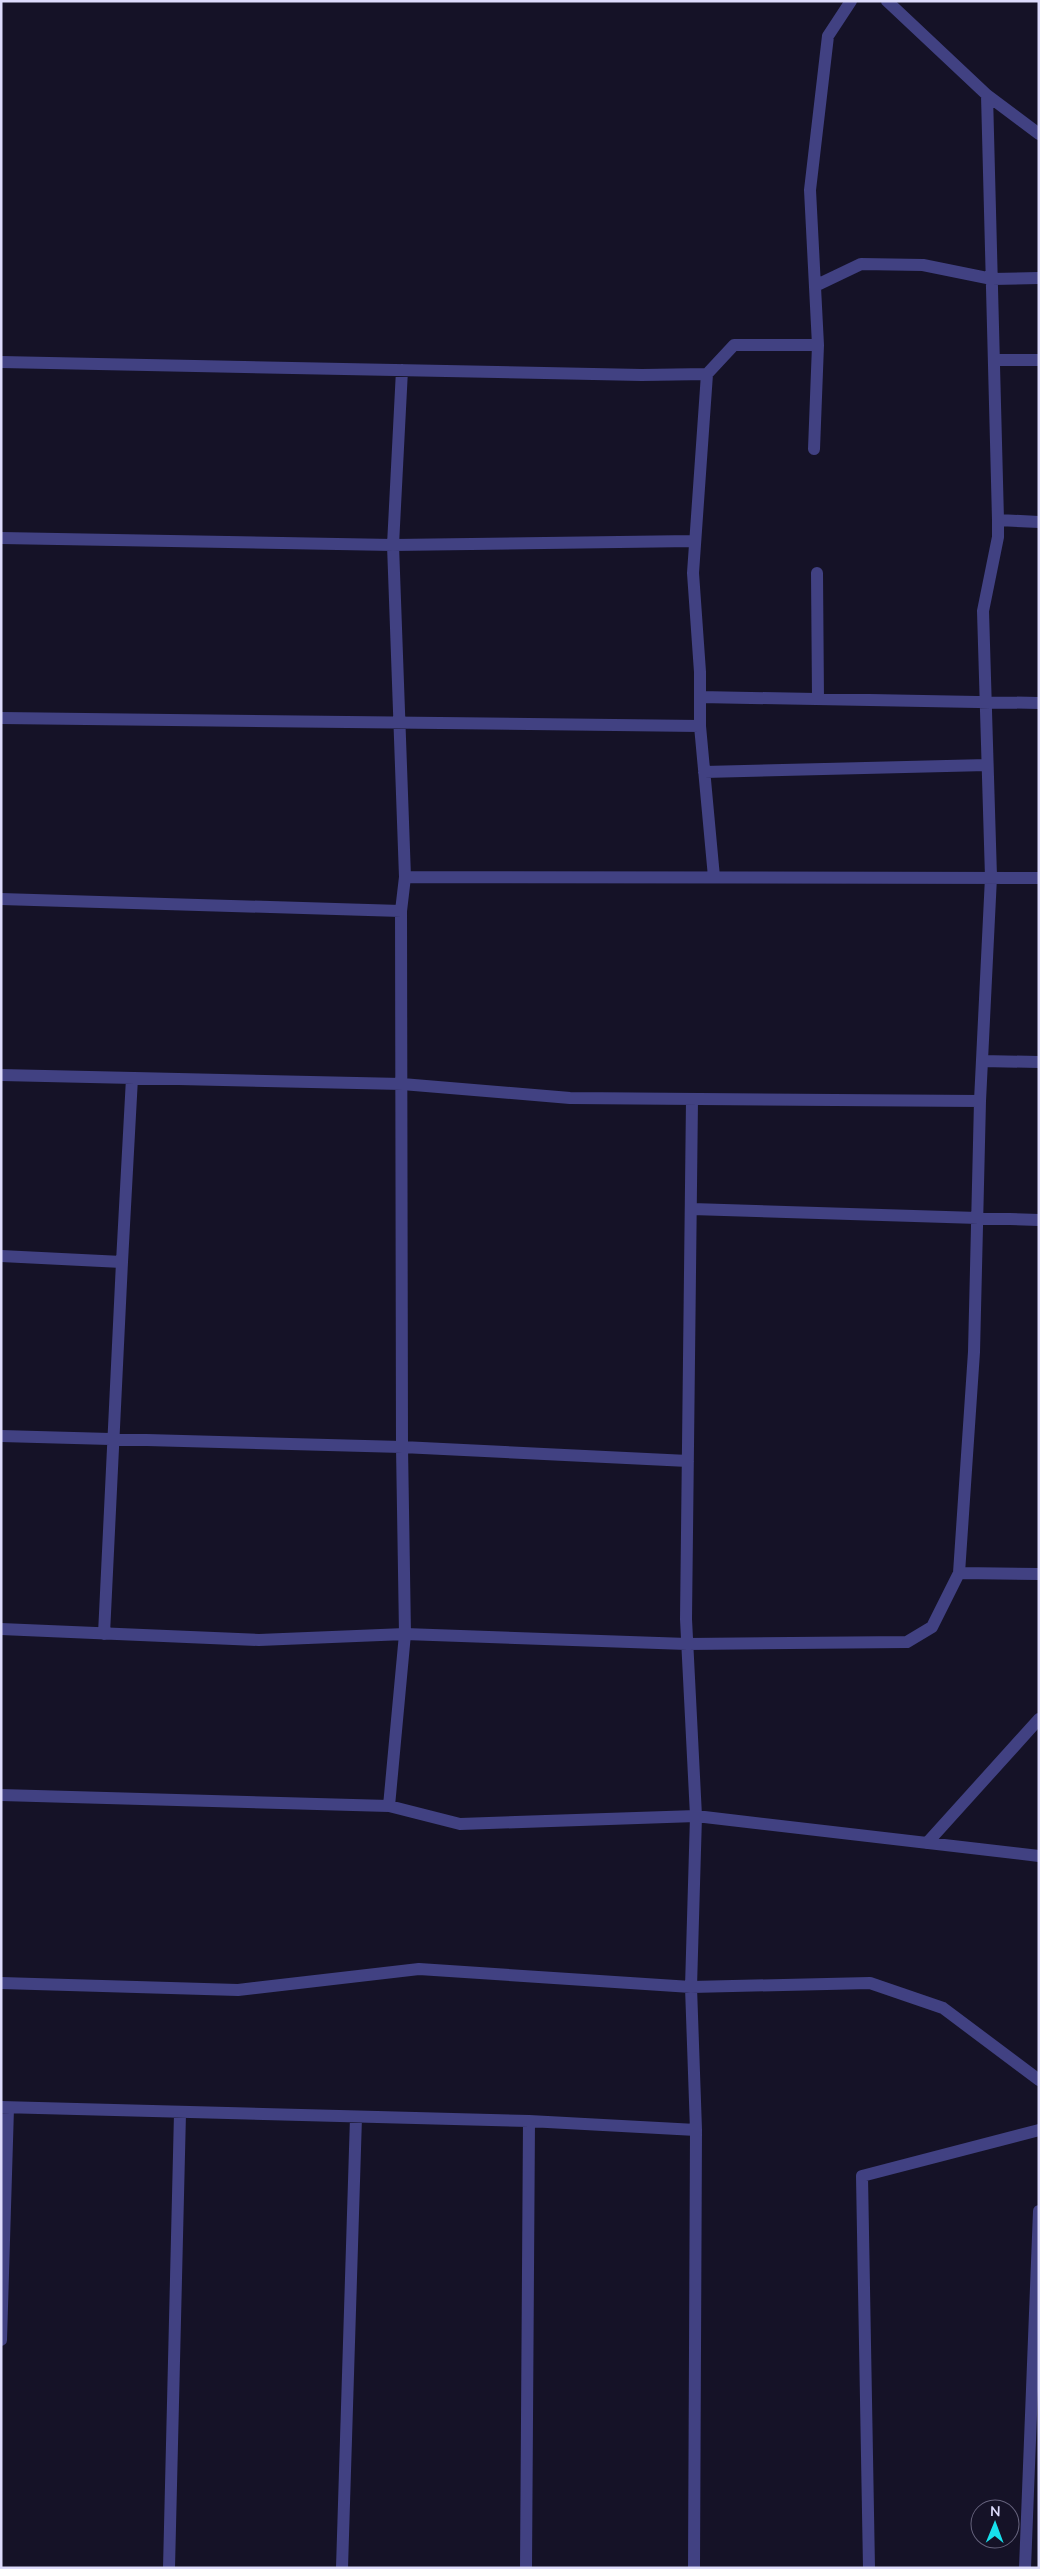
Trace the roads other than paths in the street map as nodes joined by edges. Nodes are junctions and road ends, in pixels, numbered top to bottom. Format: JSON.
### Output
{"nodes":[{"id":1,"x":851,"y":1,"type":"edge"},
{"id":2,"x":887,"y":1,"type":"edge"},
{"id":3,"x":987,"y":95,"type":"junction"},
{"id":4,"x":1039,"y":134,"type":"edge"},
{"id":5,"x":1039,"y":278,"type":"edge"},
{"id":6,"x":992,"y":279,"type":"junction"},
{"id":7,"x":815,"y":286,"type":"junction"},
{"id":8,"x":818,"y":345,"type":"junction"},
{"id":9,"x":995,"y":360,"type":"junction"},
{"id":10,"x":1039,"y":360,"type":"edge"},
{"id":11,"x":1,"y":362,"type":"edge"},
{"id":12,"x":402,"y":370,"type":"junction"},
{"id":13,"x":707,"y":374,"type":"junction"},
{"id":14,"x":814,"y":449,"type":"dead end"},
{"id":15,"x":998,"y":520,"type":"junction"},
{"id":16,"x":1039,"y":522,"type":"edge"},
{"id":17,"x":1,"y":538,"type":"edge"},
{"id":18,"x":694,"y":541,"type":"junction"},
{"id":19,"x":393,"y":545,"type":"junction"},
{"id":20,"x":817,"y":572,"type":"dead end"},
{"id":21,"x":700,"y":697,"type":"junction"},
{"id":22,"x":818,"y":699,"type":"junction"},
{"id":23,"x":986,"y":702,"type":"junction"},
{"id":24,"x":1039,"y":703,"type":"edge"},
{"id":25,"x":1,"y":718,"type":"edge"},
{"id":26,"x":400,"y":723,"type":"junction"},
{"id":27,"x":700,"y":726,"type":"junction"},
{"id":28,"x":988,"y":765,"type":"junction"},
{"id":29,"x":704,"y":772,"type":"junction"},
{"id":30,"x":405,"y":877,"type":"junction"},
{"id":31,"x":714,"y":877,"type":"junction"},
{"id":32,"x":991,"y":877,"type":"junction"},
{"id":33,"x":1039,"y":878,"type":"edge"},
{"id":34,"x":1,"y":899,"type":"edge"},
{"id":35,"x":401,"y":911,"type":"junction"},
{"id":36,"x":982,"y":1061,"type":"junction"},
{"id":37,"x":1039,"y":1062,"type":"edge"},
{"id":38,"x":1,"y":1075,"type":"edge"},
{"id":39,"x":132,"y":1078,"type":"junction"},
{"id":40,"x":402,"y":1084,"type":"junction"},
{"id":41,"x":692,"y":1099,"type":"junction"},
{"id":42,"x":980,"y":1101,"type":"junction"},
{"id":43,"x":692,"y":1209,"type":"junction"},
{"id":44,"x":978,"y":1218,"type":"junction"},
{"id":45,"x":1039,"y":1220,"type":"edge"},
{"id":46,"x":1,"y":1256,"type":"edge"},
{"id":47,"x":122,"y":1262,"type":"junction"},
{"id":48,"x":1,"y":1436,"type":"edge"},
{"id":49,"x":113,"y":1440,"type":"junction"},
{"id":50,"x":402,"y":1447,"type":"junction"},
{"id":51,"x":688,"y":1461,"type":"junction"},
{"id":52,"x":959,"y":1573,"type":"junction"},
{"id":53,"x":1039,"y":1574,"type":"edge"},
{"id":54,"x":1,"y":1630,"type":"edge"},
{"id":55,"x":104,"y":1634,"type":"junction"},
{"id":56,"x":405,"y":1634,"type":"junction"},
{"id":57,"x":687,"y":1644,"type":"junction"},
{"id":58,"x":1039,"y":1719,"type":"edge"},
{"id":59,"x":1,"y":1795,"type":"edge"},
{"id":60,"x":389,"y":1806,"type":"junction"},
{"id":61,"x":696,"y":1816,"type":"junction"},
{"id":62,"x":928,"y":1843,"type":"junction"},
{"id":63,"x":1039,"y":1856,"type":"edge"},
{"id":64,"x":1,"y":1984,"type":"edge"},
{"id":65,"x":691,"y":1987,"type":"junction"},
{"id":66,"x":1039,"y":2080,"type":"edge"},
{"id":67,"x":5,"y":2108,"type":"edge"},
{"id":68,"x":180,"y":2112,"type":"junction"},
{"id":69,"x":356,"y":2117,"type":"junction"},
{"id":70,"x":529,"y":2120,"type":"junction"},
{"id":71,"x":696,"y":2130,"type":"junction"},
{"id":72,"x":1039,"y":2130,"type":"edge"},
{"id":73,"x":1039,"y":2211,"type":"edge"},
{"id":74,"x":1,"y":2340,"type":"edge"},
{"id":75,"x":169,"y":2568,"type":"edge"},
{"id":76,"x":342,"y":2568,"type":"edge"},
{"id":77,"x":526,"y":2568,"type":"edge"},
{"id":78,"x":694,"y":2568,"type":"edge"},
{"id":79,"x":869,"y":2568,"type":"edge"},
{"id":80,"x":1025,"y":2568,"type":"edge"}],
"edges":[{"from":1,"to":7,"type":"street"},
{"from":2,"to":3,"type":"street"},
{"from":3,"to":4,"type":"street"},
{"from":3,"to":6,"type":"street"},
{"from":5,"to":6,"type":"street"},
{"from":6,"to":7,"type":"street"},
{"from":6,"to":9,"type":"street"},
{"from":7,"to":8,"type":"street"},
{"from":8,"to":13,"type":"street"},
{"from":8,"to":14,"type":"street"},
{"from":9,"to":10,"type":"street"},
{"from":9,"to":15,"type":"street"},
{"from":11,"to":12,"type":"street"},
{"from":12,"to":13,"type":"street"},
{"from":12,"to":19,"type":"street"},
{"from":13,"to":18,"type":"street"},
{"from":15,"to":16,"type":"street"},
{"from":15,"to":23,"type":"street"},
{"from":17,"to":19,"type":"street"},
{"from":18,"to":19,"type":"street"},
{"from":18,"to":21,"type":"street"},
{"from":19,"to":26,"type":"street"},
{"from":20,"to":22,"type":"street"},
{"from":21,"to":22,"type":"street"},
{"from":21,"to":27,"type":"street"},
{"from":22,"to":23,"type":"street"},
{"from":23,"to":24,"type":"street"},
{"from":23,"to":28,"type":"street"},
{"from":25,"to":26,"type":"street"},
{"from":26,"to":27,"type":"street"},
{"from":26,"to":30,"type":"street"},
{"from":27,"to":29,"type":"street"},
{"from":28,"to":29,"type":"street"},
{"from":28,"to":32,"type":"street"},
{"from":29,"to":31,"type":"street"},
{"from":30,"to":31,"type":"street"},
{"from":30,"to":35,"type":"street"},
{"from":31,"to":32,"type":"street"},
{"from":32,"to":33,"type":"street"},
{"from":32,"to":36,"type":"street"},
{"from":34,"to":35,"type":"street"},
{"from":35,"to":40,"type":"street"},
{"from":36,"to":37,"type":"street"},
{"from":36,"to":42,"type":"street"},
{"from":38,"to":39,"type":"street"},
{"from":39,"to":40,"type":"street"},
{"from":39,"to":47,"type":"street"},
{"from":40,"to":41,"type":"street"},
{"from":40,"to":50,"type":"street"},
{"from":41,"to":42,"type":"street"},
{"from":41,"to":43,"type":"street"},
{"from":42,"to":44,"type":"street"},
{"from":43,"to":44,"type":"street"},
{"from":43,"to":51,"type":"street"},
{"from":44,"to":45,"type":"street"},
{"from":44,"to":52,"type":"street"},
{"from":46,"to":47,"type":"street"},
{"from":47,"to":49,"type":"street"},
{"from":48,"to":49,"type":"street"},
{"from":49,"to":50,"type":"street"},
{"from":49,"to":55,"type":"street"},
{"from":50,"to":51,"type":"street"},
{"from":50,"to":56,"type":"street"},
{"from":51,"to":57,"type":"street"},
{"from":52,"to":53,"type":"street"},
{"from":52,"to":57,"type":"street"},
{"from":54,"to":55,"type":"street"},
{"from":55,"to":56,"type":"street"},
{"from":56,"to":57,"type":"street"},
{"from":56,"to":60,"type":"street"},
{"from":57,"to":61,"type":"street"},
{"from":58,"to":62,"type":"street"},
{"from":59,"to":60,"type":"street"},
{"from":60,"to":61,"type":"street"},
{"from":61,"to":62,"type":"street"},
{"from":61,"to":65,"type":"street"},
{"from":62,"to":63,"type":"street"},
{"from":64,"to":65,"type":"street"},
{"from":65,"to":66,"type":"street"},
{"from":65,"to":71,"type":"street"},
{"from":67,"to":68,"type":"street"},
{"from":67,"to":74,"type":"street"},
{"from":68,"to":69,"type":"street"},
{"from":68,"to":75,"type":"street"},
{"from":69,"to":70,"type":"street"},
{"from":69,"to":76,"type":"street"},
{"from":70,"to":71,"type":"street"},
{"from":70,"to":77,"type":"street"},
{"from":71,"to":78,"type":"street"},
{"from":72,"to":79,"type":"street"},
{"from":73,"to":80,"type":"street"}]}
